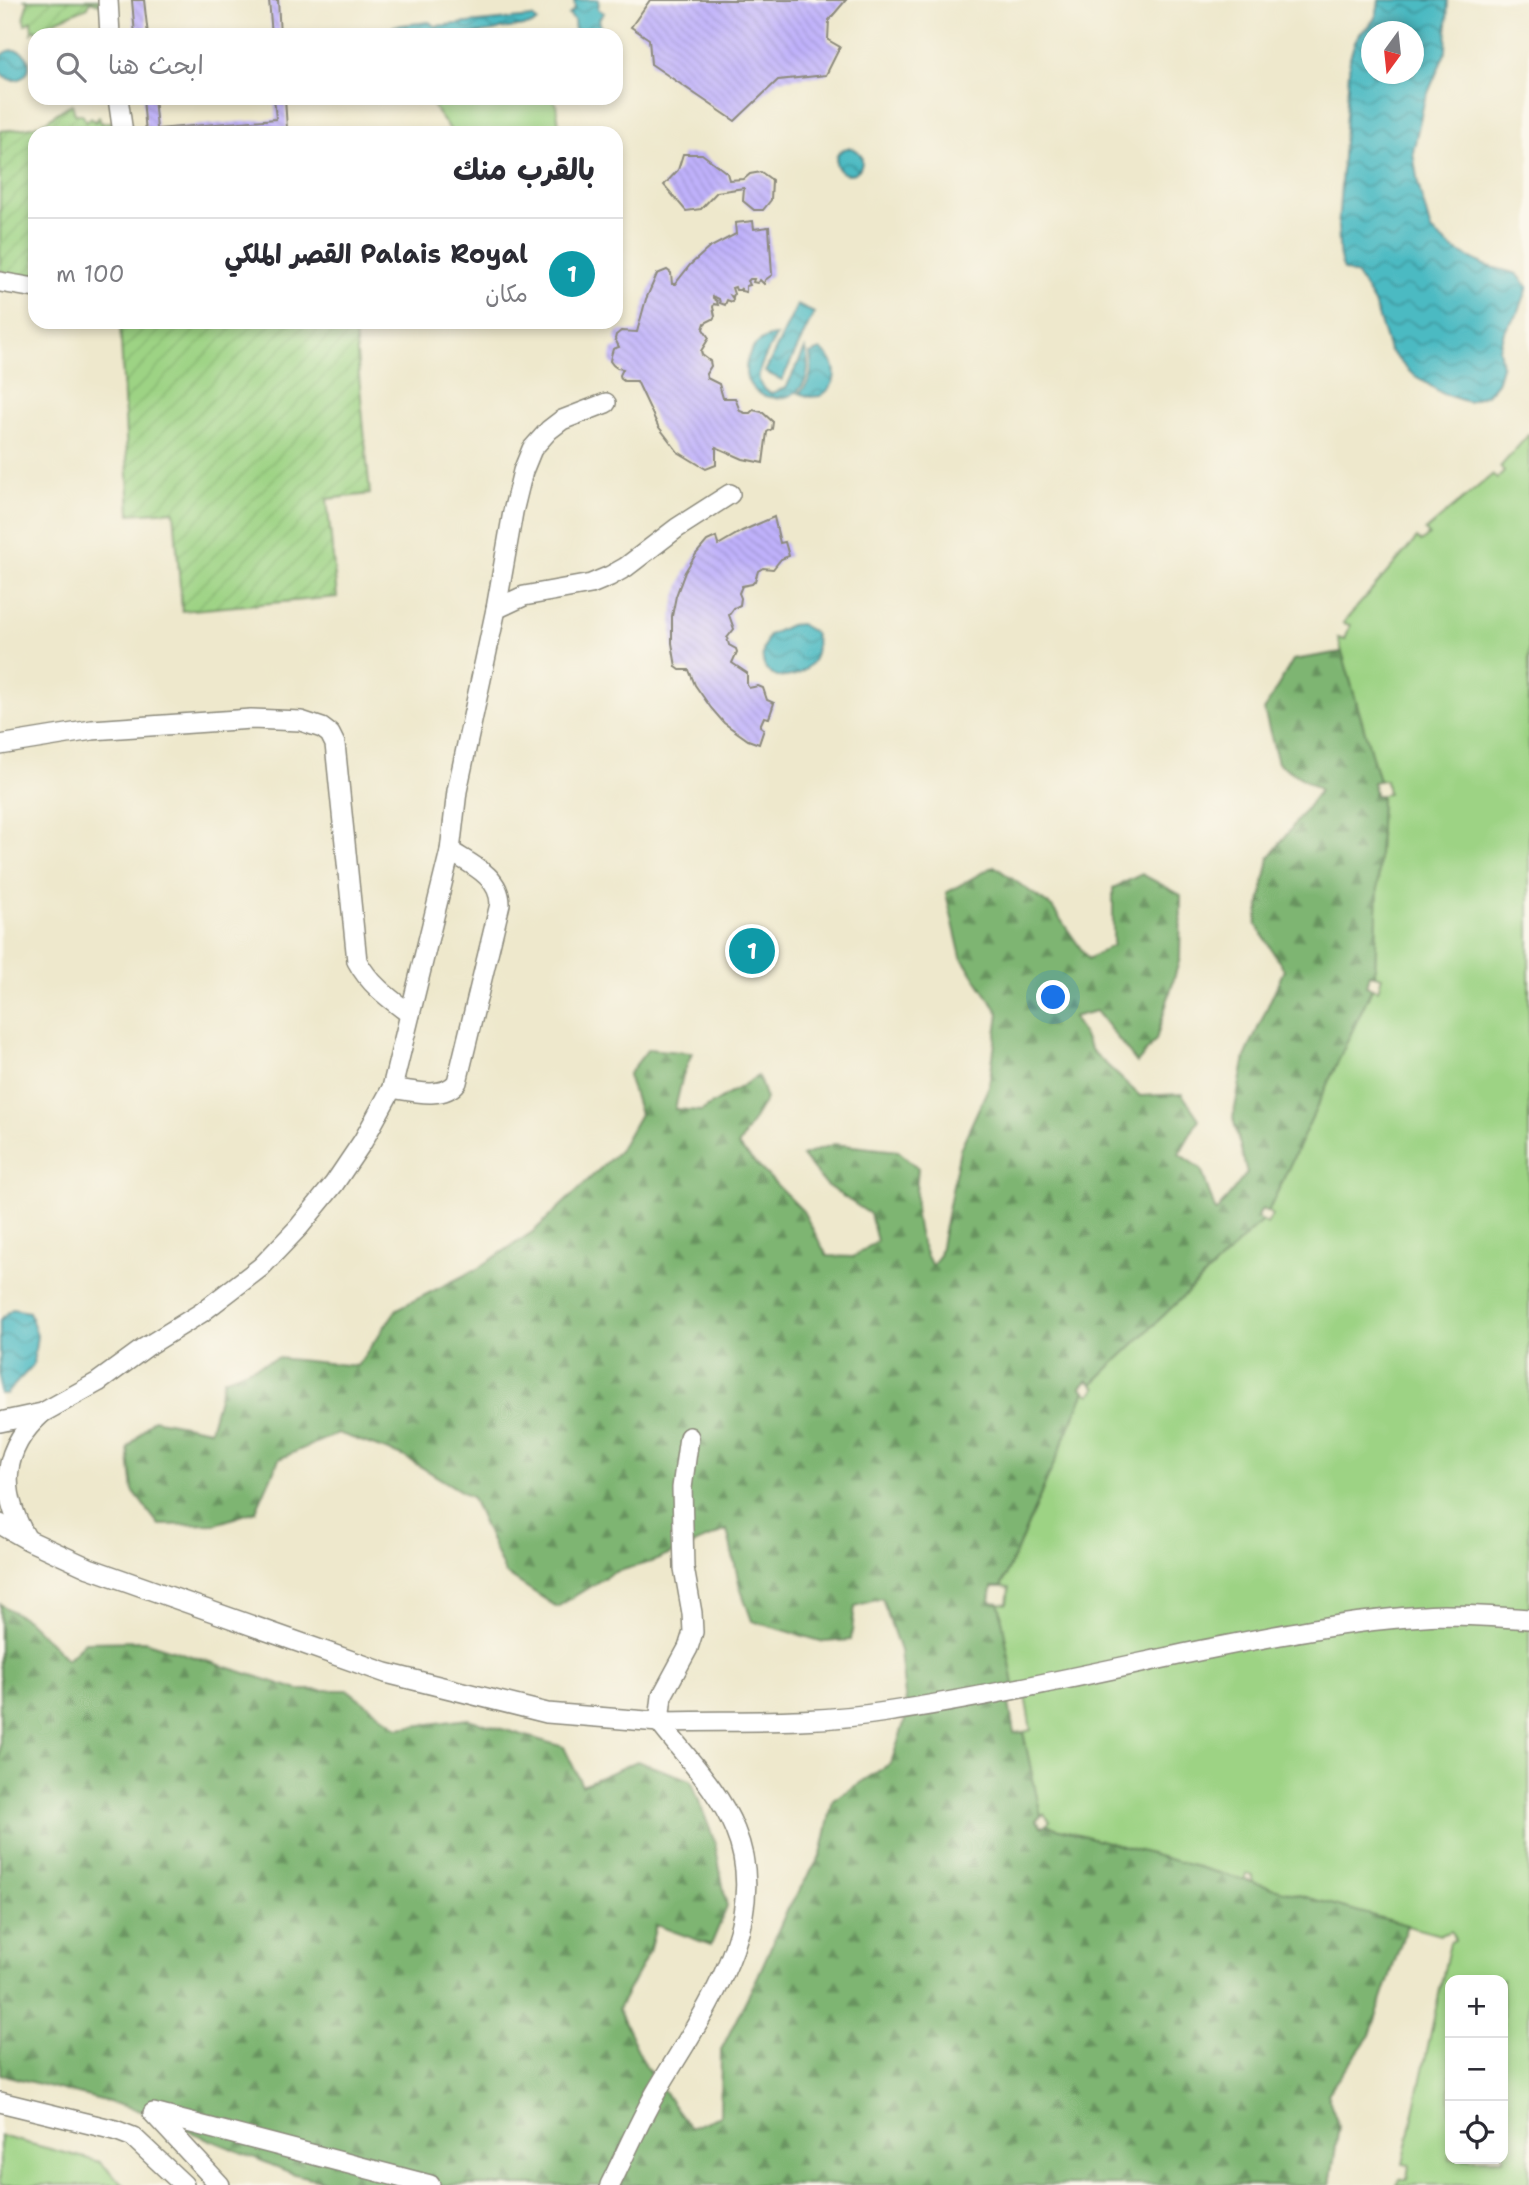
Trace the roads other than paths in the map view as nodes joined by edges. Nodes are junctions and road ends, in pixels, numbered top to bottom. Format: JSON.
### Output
{"nodes":[{"id":1,"x":108,"y":0,"type":"edge"},
{"id":2,"x":110,"y":28,"type":"edge"},
{"id":3,"x":119,"y":105,"type":"edge"},
{"id":4,"x":122,"y":126,"type":"edge"},
{"id":5,"x":0,"y":282,"type":"edge"},
{"id":6,"x":28,"y":287,"type":"edge"},
{"id":7,"x":606,"y":402,"type":"dead end"},
{"id":8,"x":730,"y":494,"type":"dead end"},
{"id":9,"x":496,"y":610,"type":"junction"},
{"id":10,"x":0,"y":745,"type":"edge"},
{"id":11,"x":450,"y":851,"type":"junction"},
{"id":12,"x":410,"y":1014,"type":"junction"},
{"id":13,"x":392,"y":1088,"type":"junction"},
{"id":14,"x":42,"y":1413,"type":"junction"},
{"id":15,"x":0,"y":1422,"type":"edge"},
{"id":16,"x":689,"y":1437,"type":"dead end"},
{"id":17,"x":0,"y":1524,"type":"edge"},
{"id":18,"x":28,"y":1540,"type":"junction"},
{"id":19,"x":1529,"y":1619,"type":"edge"},
{"id":20,"x":659,"y":1722,"type":"junction"},
{"id":21,"x":0,"y":2102,"type":"edge"},
{"id":22,"x":184,"y":2185,"type":"edge"},
{"id":23,"x":220,"y":2185,"type":"edge"},
{"id":24,"x":430,"y":2185,"type":"edge"},
{"id":25,"x":610,"y":2185,"type":"edge"}],
"edges":[{"from":1,"to":2,"type":"street"},
{"from":3,"to":4,"type":"street"},
{"from":5,"to":6,"type":"street"},
{"from":7,"to":9,"type":"street"},
{"from":8,"to":9,"type":"street"},
{"from":9,"to":11,"type":"street"},
{"from":10,"to":12,"type":"street"},
{"from":11,"to":12,"type":"street"},
{"from":11,"to":13,"type":"street"},
{"from":12,"to":13,"type":"street"},
{"from":13,"to":14,"type":"street"},
{"from":14,"to":15,"type":"street"},
{"from":14,"to":18,"type":"street"},
{"from":16,"to":20,"type":"street"},
{"from":17,"to":18,"type":"street"},
{"from":18,"to":20,"type":"street"},
{"from":19,"to":20,"type":"street"},
{"from":20,"to":25,"type":"street"},
{"from":21,"to":22,"type":"street"},
{"from":23,"to":24,"type":"street"}]}
